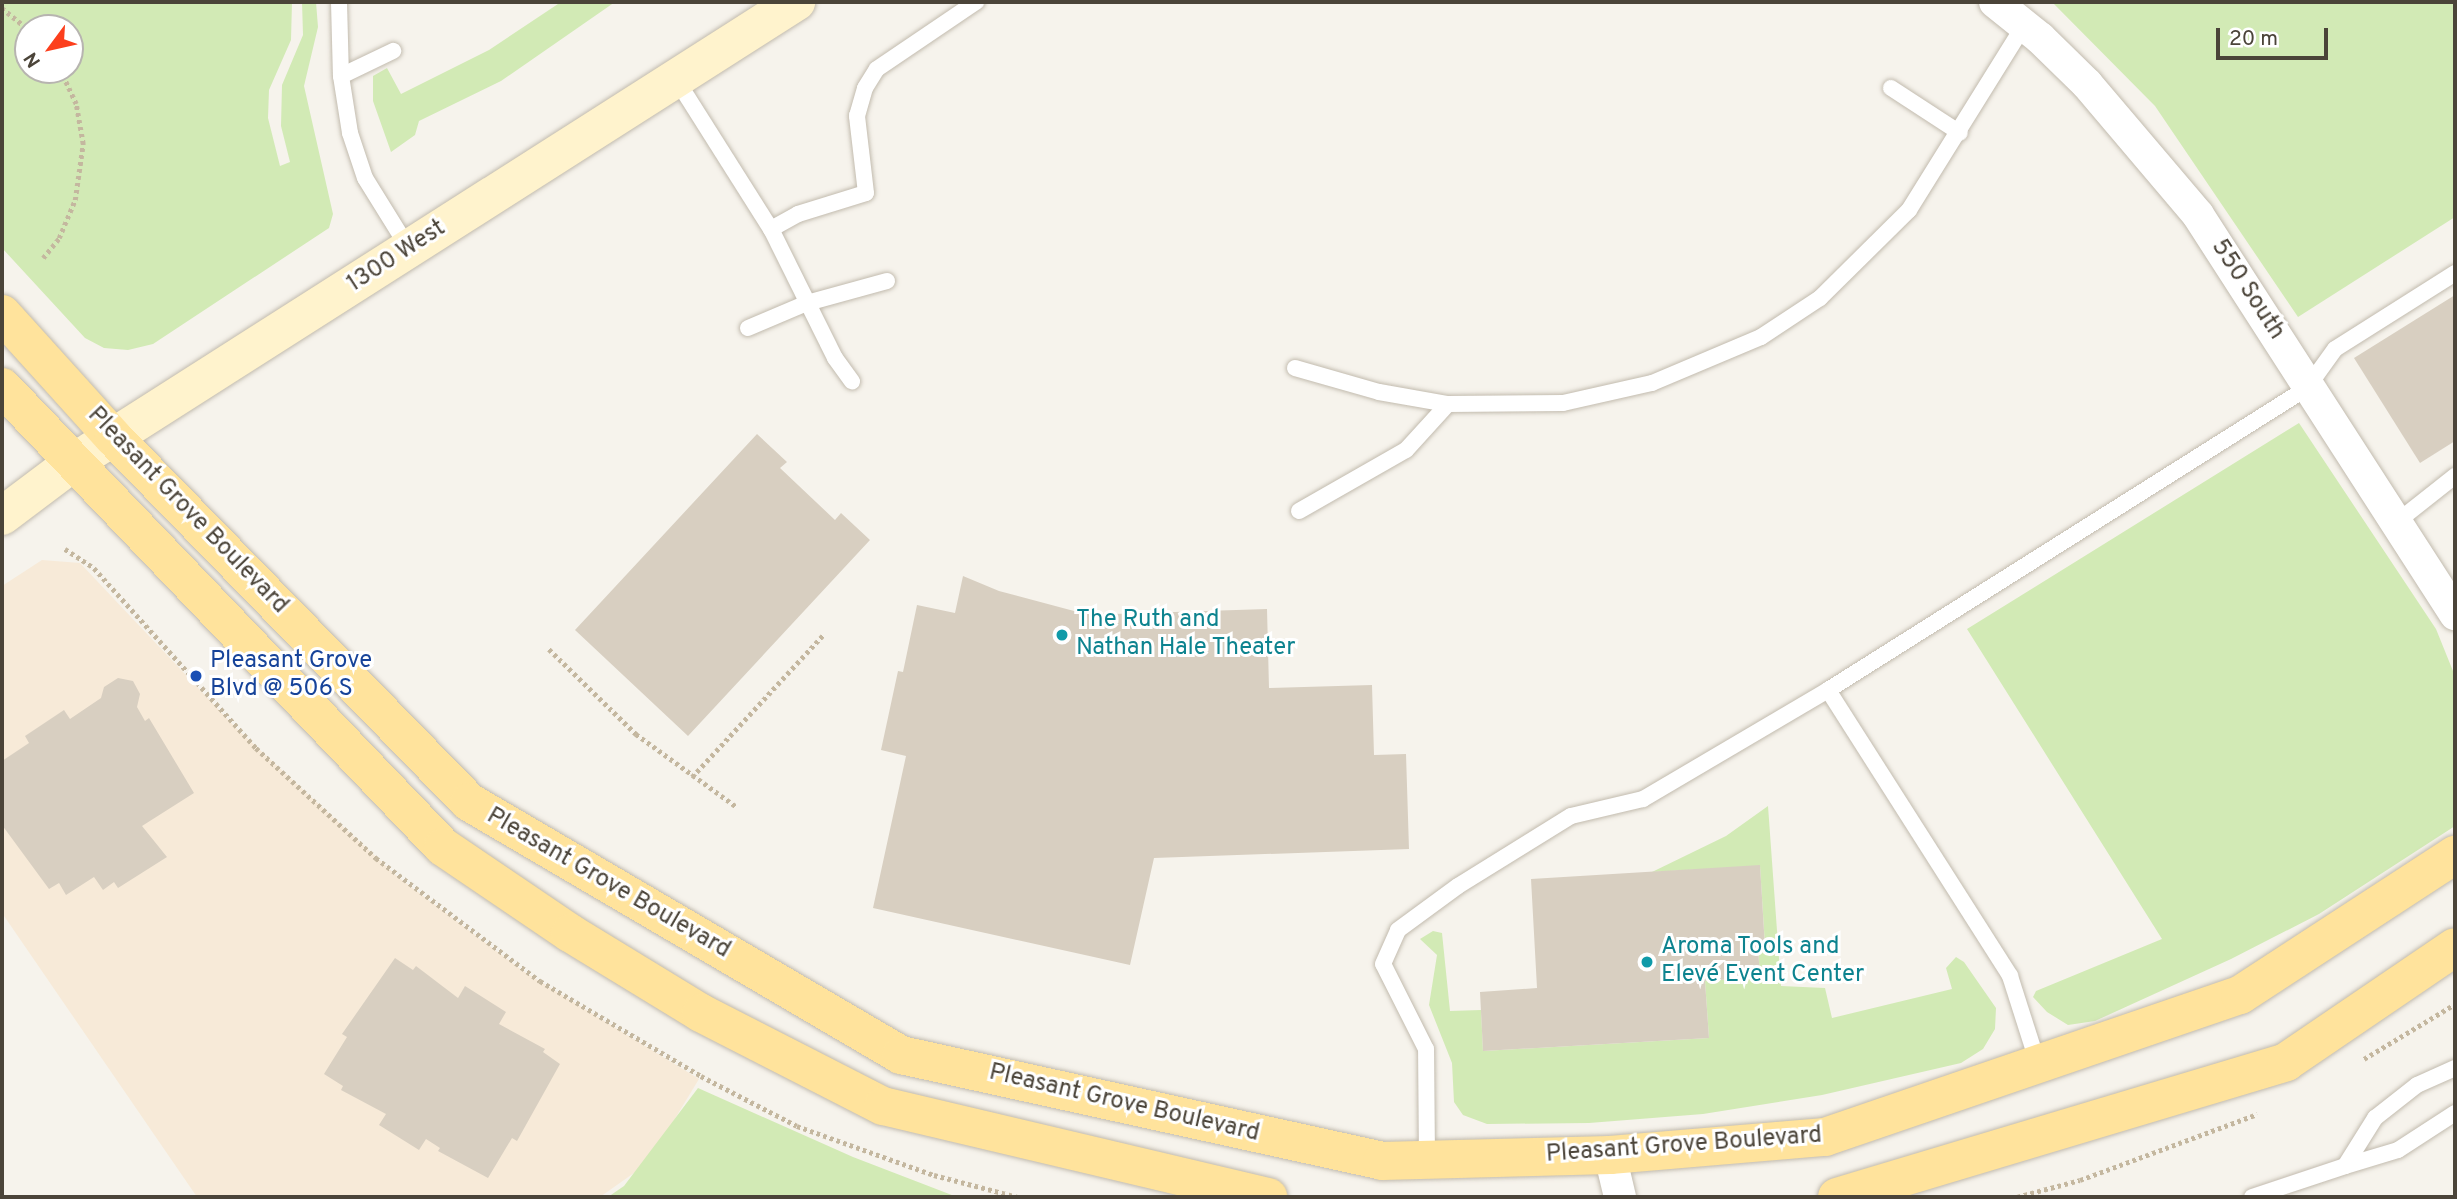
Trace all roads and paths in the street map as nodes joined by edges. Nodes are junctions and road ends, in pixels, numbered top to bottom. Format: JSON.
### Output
{"nodes":[{"id":1,"x":339,"y":2,"type":"edge"},
{"id":2,"x":796,"y":2,"type":"edge"},
{"id":3,"x":976,"y":2,"type":"edge"},
{"id":4,"x":1995,"y":2,"type":"edge"},
{"id":5,"x":2024,"y":25,"type":"junction"},
{"id":6,"x":393,"y":51,"type":"dead end"},
{"id":7,"x":341,"y":76,"type":"junction"},
{"id":8,"x":676,"y":79,"type":"junction"},
{"id":9,"x":67,"y":84,"type":"edge"},
{"id":10,"x":1892,"y":88,"type":"dead end"},
{"id":11,"x":1960,"y":133,"type":"junction"},
{"id":12,"x":771,"y":229,"type":"junction"},
{"id":13,"x":409,"y":249,"type":"junction"},
{"id":14,"x":43,"y":258,"type":"dead end"},
{"id":15,"x":2455,"y":273,"type":"edge"},
{"id":16,"x":887,"y":281,"type":"dead end"},
{"id":17,"x":807,"y":303,"type":"junction"},
{"id":18,"x":2,"y":314,"type":"edge"},
{"id":19,"x":748,"y":328,"type":"dead end"},
{"id":20,"x":1295,"y":368,"type":"dead end"},
{"id":21,"x":852,"y":381,"type":"dead end"},
{"id":22,"x":2,"y":387,"type":"edge"},
{"id":23,"x":2307,"y":388,"type":"junction"},
{"id":24,"x":1448,"y":404,"type":"junction"},
{"id":25,"x":114,"y":438,"type":"junction"},
{"id":26,"x":71,"y":464,"type":"junction"},
{"id":27,"x":2455,"y":476,"type":"edge"},
{"id":28,"x":1299,"y":511,"type":"dead end"},
{"id":29,"x":2,"y":516,"type":"edge"},
{"id":30,"x":2398,"y":521,"type":"junction"},
{"id":31,"x":65,"y":549,"type":"dead end"},
{"id":32,"x":2455,"y":614,"type":"edge"},
{"id":33,"x":823,"y":635,"type":"dead end"},
{"id":34,"x":549,"y":649,"type":"dead end"},
{"id":35,"x":1828,"y":690,"type":"junction"},
{"id":36,"x":692,"y":778,"type":"junction"},
{"id":37,"x":737,"y":807,"type":"dead end"},
{"id":38,"x":2455,"y":855,"type":"edge"},
{"id":39,"x":2455,"y":947,"type":"edge"},
{"id":40,"x":2039,"y":1064,"type":"junction"},
{"id":41,"x":2455,"y":1068,"type":"edge"},
{"id":42,"x":2455,"y":1113,"type":"edge"},
{"id":43,"x":1610,"y":1155,"type":"junction"},
{"id":44,"x":1427,"y":1159,"type":"junction"},
{"id":45,"x":2346,"y":1166,"type":"junction"},
{"id":46,"x":1018,"y":1197,"type":"edge"},
{"id":47,"x":1268,"y":1197,"type":"edge"},
{"id":48,"x":1620,"y":1197,"type":"edge"},
{"id":49,"x":1837,"y":1197,"type":"edge"},
{"id":50,"x":2252,"y":1197,"type":"edge"}],
"edges":[{"from":1,"to":7,"type":"lane"},
{"from":2,"to":8,"type":"street","name":"1300 West"},
{"from":3,"to":12,"type":"lane"},
{"from":4,"to":5,"type":"street","name":"550 South"},
{"from":5,"to":11,"type":"lane"},
{"from":5,"to":23,"type":"street","name":"550 South"},
{"from":6,"to":7,"type":"lane"},
{"from":7,"to":13,"type":"lane"},
{"from":8,"to":12,"type":"lane"},
{"from":8,"to":13,"type":"street","name":"1300 West"},
{"from":9,"to":14,"type":"path"},
{"from":10,"to":11,"type":"lane"},
{"from":11,"to":24,"type":"lane"},
{"from":12,"to":17,"type":"lane"},
{"from":13,"to":25,"type":"street","name":"1300 West"},
{"from":15,"to":23,"type":"lane"},
{"from":16,"to":17,"type":"lane"},
{"from":17,"to":19,"type":"lane"},
{"from":17,"to":21,"type":"lane"},
{"from":18,"to":25,"type":"main road","name":"Pleasant Grove Boulevard"},
{"from":20,"to":24,"type":"lane"},
{"from":22,"to":26,"type":"main road","name":"Pleasant Grove Boulevard"},
{"from":23,"to":30,"type":"street","name":"550 South"},
{"from":23,"to":35,"type":"lane"},
{"from":24,"to":28,"type":"lane"},
{"from":25,"to":26,"type":"street","name":"1300 West"},
{"from":25,"to":44,"type":"main road","name":"Pleasant Grove Boulevard"},
{"from":26,"to":29,"type":"street","name":"1300 West"},
{"from":26,"to":47,"type":"main road","name":"Pleasant Grove Boulevard"},
{"from":27,"to":30,"type":"lane"},
{"from":30,"to":32,"type":"street","name":"550 South"},
{"from":31,"to":46,"type":"path"},
{"from":33,"to":36,"type":"path"},
{"from":34,"to":36,"type":"path"},
{"from":35,"to":40,"type":"lane"},
{"from":35,"to":44,"type":"lane"},
{"from":36,"to":37,"type":"path"},
{"from":38,"to":40,"type":"main road","name":"Pleasant Grove Boulevard"},
{"from":39,"to":49,"type":"main road"},
{"from":40,"to":43,"type":"main road","name":"Pleasant Grove Boulevard"},
{"from":41,"to":45,"type":"lane"},
{"from":42,"to":45,"type":"lane"},
{"from":43,"to":44,"type":"main road","name":"Pleasant Grove Boulevard"},
{"from":43,"to":48,"type":"street"},
{"from":45,"to":50,"type":"lane"}]}
